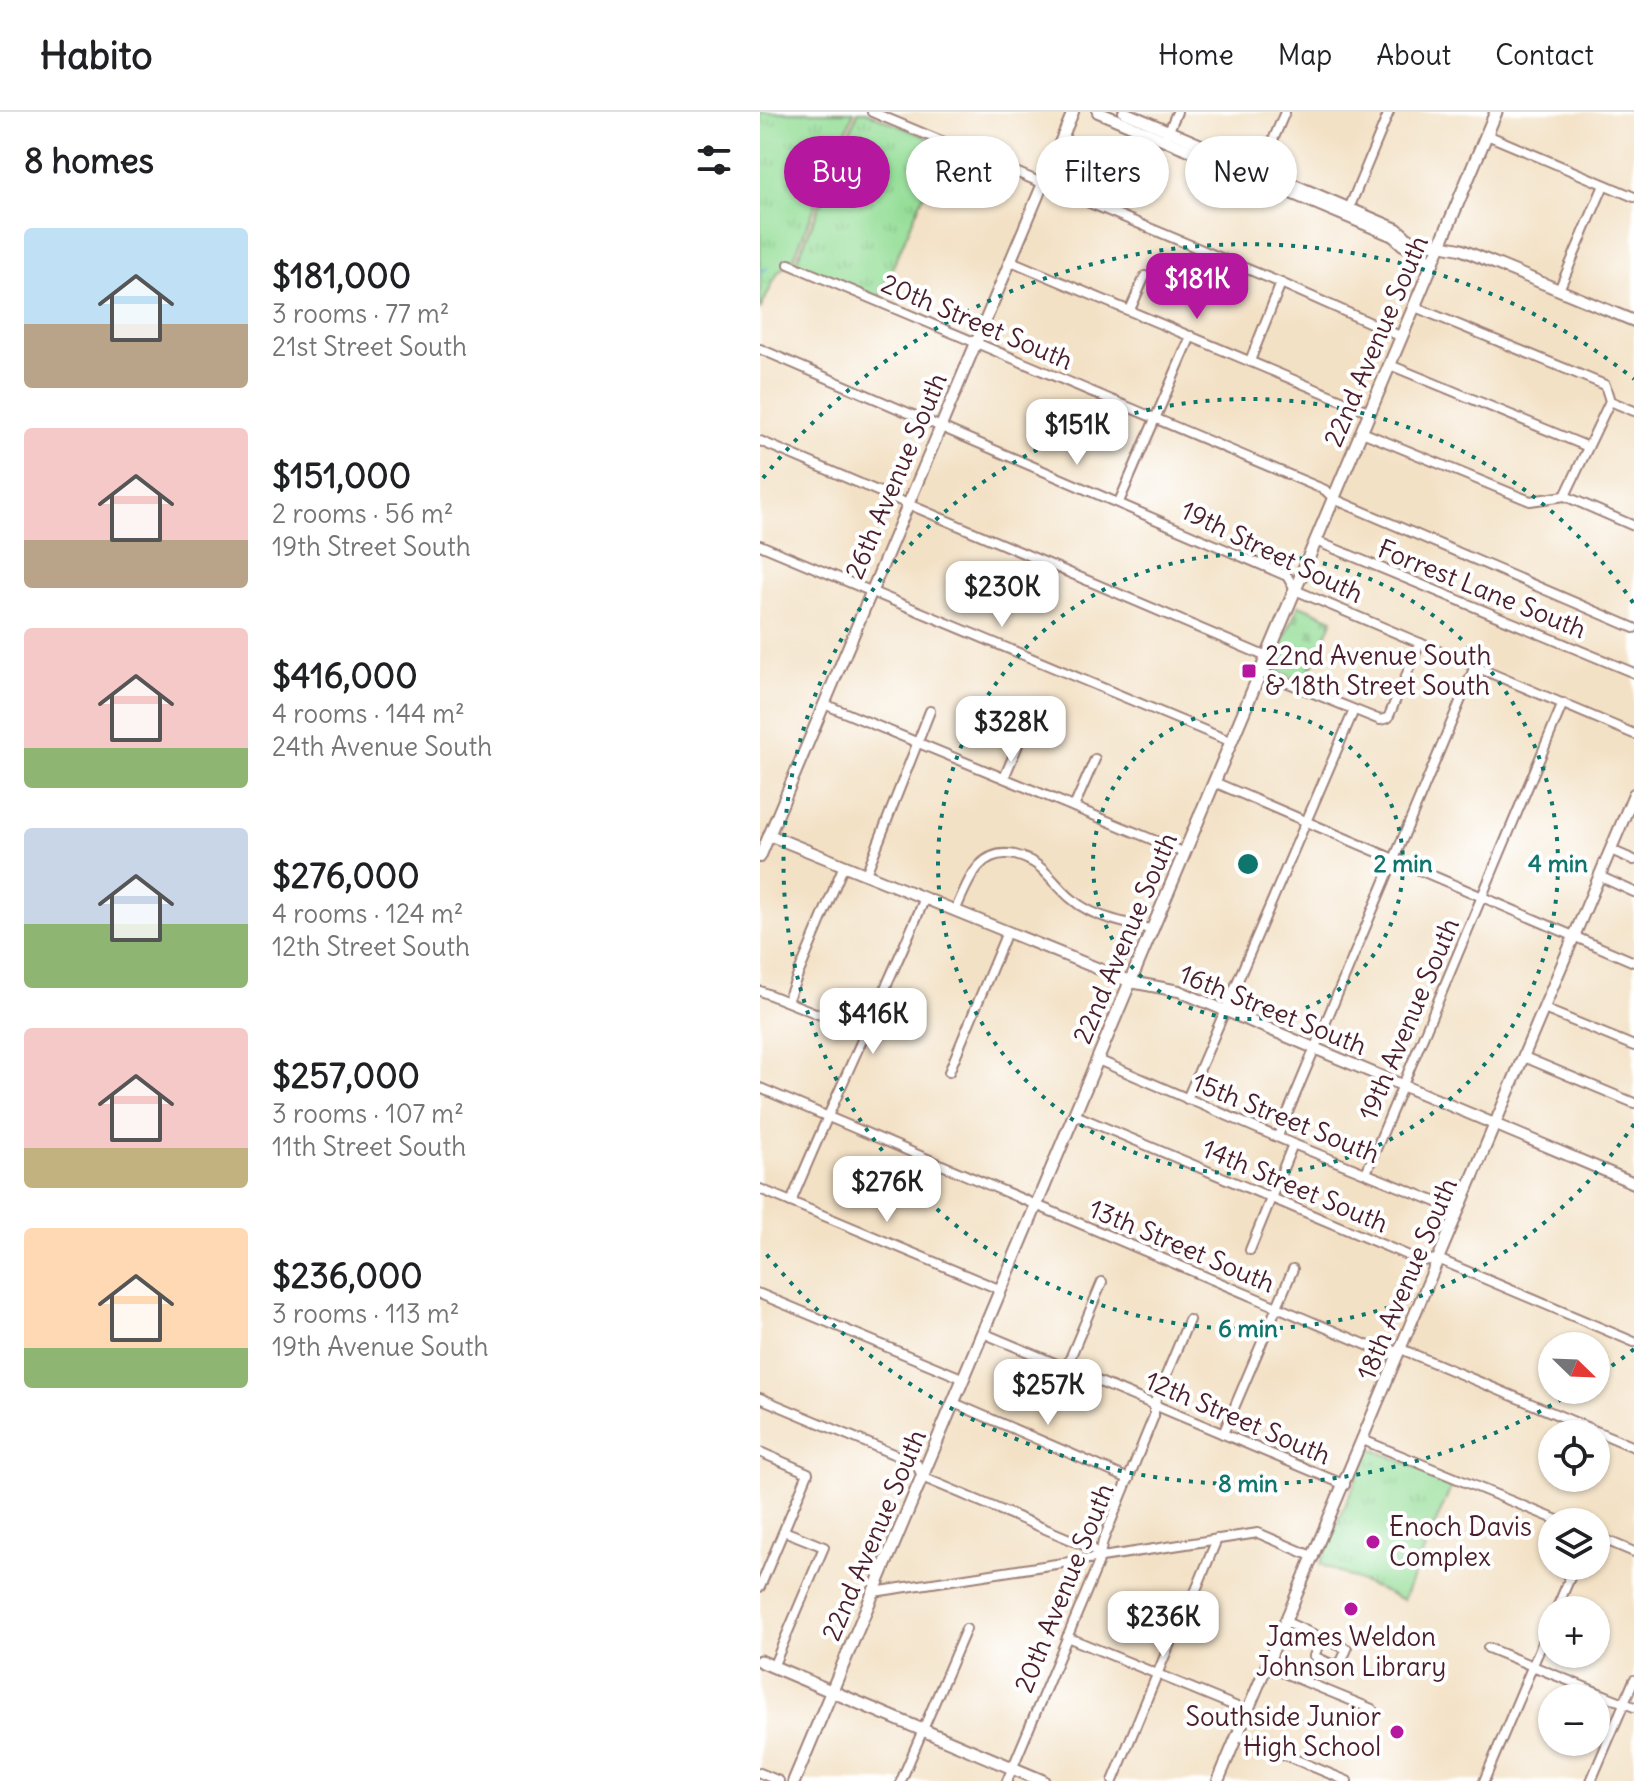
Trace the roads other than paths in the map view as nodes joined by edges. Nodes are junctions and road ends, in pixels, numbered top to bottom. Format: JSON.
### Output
{"nodes":[{"id":1,"x":872,"y":112,"type":"edge"},
{"id":2,"x":1073,"y":112,"type":"edge"},
{"id":3,"x":1098,"y":112,"type":"edge"},
{"id":4,"x":1124,"y":112,"type":"edge"},
{"id":5,"x":1177,"y":112,"type":"edge"},
{"id":6,"x":1285,"y":112,"type":"edge"},
{"id":7,"x":1389,"y":112,"type":"edge"},
{"id":8,"x":1496,"y":112,"type":"edge"},
{"id":9,"x":1487,"y":135,"type":"junction"},
{"id":10,"x":1063,"y":136,"type":"edge"},
{"id":11,"x":1167,"y":136,"type":"junction"},
{"id":12,"x":1275,"y":136,"type":"edge"},
{"id":13,"x":1036,"y":181,"type":"edge"},
{"id":14,"x":1604,"y":185,"type":"junction"},
{"id":15,"x":1297,"y":190,"type":"edge"},
{"id":16,"x":1634,"y":197,"type":"edge"},
{"id":17,"x":1036,"y":199,"type":"edge"},
{"id":18,"x":1100,"y":208,"type":"edge"},
{"id":19,"x":1347,"y":212,"type":"junction"},
{"id":20,"x":1393,"y":236,"type":"junction"},
{"id":21,"x":1406,"y":237,"type":"junction"},
{"id":22,"x":1441,"y":245,"type":"junction"},
{"id":23,"x":1011,"y":261,"type":"junction"},
{"id":24,"x":1433,"y":262,"type":"junction"},
{"id":25,"x":789,"y":264,"type":"dead end"},
{"id":26,"x":1145,"y":276,"type":"dead end"},
{"id":27,"x":1281,"y":283,"type":"junction"},
{"id":28,"x":1559,"y":290,"type":"junction"},
{"id":29,"x":1415,"y":307,"type":"junction"},
{"id":30,"x":1130,"y":310,"type":"junction"},
{"id":31,"x":1634,"y":321,"type":"edge"},
{"id":32,"x":1191,"y":336,"type":"junction"},
{"id":33,"x":1402,"y":337,"type":"junction"},
{"id":34,"x":976,"y":344,"type":"junction"},
{"id":35,"x":760,"y":349,"type":"edge"},
{"id":36,"x":1250,"y":361,"type":"junction"},
{"id":37,"x":1390,"y":365,"type":"junction"},
{"id":38,"x":1610,"y":401,"type":"junction"},
{"id":39,"x":1634,"y":411,"type":"edge"},
{"id":40,"x":1370,"y":412,"type":"junction"},
{"id":41,"x":1156,"y":419,"type":"junction"},
{"id":42,"x":941,"y":427,"type":"junction"},
{"id":43,"x":1362,"y":432,"type":"junction"},
{"id":44,"x":760,"y":441,"type":"edge"},
{"id":45,"x":1586,"y":446,"type":"junction"},
{"id":46,"x":1565,"y":496,"type":"junction"},
{"id":47,"x":1334,"y":499,"type":"junction"},
{"id":48,"x":1119,"y":502,"type":"junction"},
{"id":49,"x":908,"y":504,"type":"junction"},
{"id":50,"x":1634,"y":526,"type":"edge"},
{"id":51,"x":1316,"y":541,"type":"junction"},
{"id":52,"x":760,"y":545,"type":"edge"},
{"id":53,"x":1295,"y":590,"type":"junction"},
{"id":54,"x":871,"y":592,"type":"junction"},
{"id":55,"x":1634,"y":628,"type":"edge"},
{"id":56,"x":1420,"y":643,"type":"junction"},
{"id":57,"x":1267,"y":657,"type":"junction"},
{"id":58,"x":1475,"y":666,"type":"junction"},
{"id":59,"x":1261,"y":672,"type":"junction"},
{"id":60,"x":1634,"y":673,"type":"edge"},
{"id":61,"x":1563,"y":703,"type":"junction"},
{"id":62,"x":824,"y":704,"type":"junction"},
{"id":63,"x":1354,"y":710,"type":"junction"},
{"id":64,"x":930,"y":711,"type":"dead end"},
{"id":65,"x":1634,"y":734,"type":"edge"},
{"id":66,"x":1232,"y":742,"type":"junction"},
{"id":67,"x":918,"y":743,"type":"junction"},
{"id":68,"x":1018,"y":745,"type":"dead end"},
{"id":69,"x":1095,"y":759,"type":"dead end"},
{"id":70,"x":1004,"y":778,"type":"junction"},
{"id":71,"x":1214,"y":782,"type":"junction"},
{"id":72,"x":1634,"y":794,"type":"edge"},
{"id":73,"x":1074,"y":807,"type":"junction"},
{"id":74,"x":1630,"y":814,"type":"edge"},
{"id":75,"x":1307,"y":821,"type":"junction"},
{"id":76,"x":765,"y":832,"type":"edge"},
{"id":77,"x":1611,"y":850,"type":"junction"},
{"id":78,"x":1185,"y":853,"type":"junction"},
{"id":79,"x":760,"y":857,"type":"edge"},
{"id":80,"x":1395,"y":859,"type":"junction"},
{"id":81,"x":1634,"y":860,"type":"edge"},
{"id":82,"x":844,"y":865,"type":"junction"},
{"id":83,"x":866,"y":874,"type":"junction"},
{"id":84,"x":1599,"y":876,"type":"junction"},
{"id":85,"x":1634,"y":892,"type":"edge"},
{"id":86,"x":1482,"y":896,"type":"junction"},
{"id":87,"x":925,"y":898,"type":"junction"},
{"id":88,"x":955,"y":911,"type":"junction"},
{"id":89,"x":1153,"y":930,"type":"junction"},
{"id":90,"x":1007,"y":932,"type":"junction"},
{"id":91,"x":1574,"y":937,"type":"junction"},
{"id":92,"x":1634,"y":962,"type":"edge"},
{"id":93,"x":1131,"y":982,"type":"junction"},
{"id":94,"x":760,"y":991,"type":"edge"},
{"id":95,"x":787,"y":1001,"type":"junction"},
{"id":96,"x":1544,"y":1009,"type":"junction"},
{"id":97,"x":1225,"y":1011,"type":"junction"},
{"id":98,"x":823,"y":1016,"type":"dead end"},
{"id":99,"x":1634,"y":1046,"type":"edge"},
{"id":100,"x":1314,"y":1049,"type":"junction"},
{"id":101,"x":1524,"y":1057,"type":"junction"},
{"id":102,"x":1098,"y":1060,"type":"junction"},
{"id":103,"x":949,"y":1072,"type":"dead end"},
{"id":104,"x":1402,"y":1086,"type":"junction"},
{"id":105,"x":760,"y":1088,"type":"edge"},
{"id":106,"x":1187,"y":1099,"type":"junction"},
{"id":107,"x":1634,"y":1103,"type":"edge"},
{"id":108,"x":1075,"y":1115,"type":"junction"},
{"id":109,"x":827,"y":1116,"type":"junction"},
{"id":110,"x":1495,"y":1125,"type":"junction"},
{"id":111,"x":1278,"y":1136,"type":"junction"},
{"id":112,"x":1293,"y":1144,"type":"junction"},
{"id":113,"x":1366,"y":1173,"type":"junction"},
{"id":114,"x":1634,"y":1183,"type":"edge"},
{"id":115,"x":760,"y":1189,"type":"edge"},
{"id":116,"x":1271,"y":1198,"type":"junction"},
{"id":117,"x":791,"y":1202,"type":"junction"},
{"id":118,"x":1037,"y":1206,"type":"junction"},
{"id":119,"x":1459,"y":1211,"type":"junction"},
{"id":120,"x":1250,"y":1250,"type":"dead end"},
{"id":121,"x":1438,"y":1259,"type":"junction"},
{"id":122,"x":1293,"y":1269,"type":"dead end"},
{"id":123,"x":1102,"y":1282,"type":"dead end"},
{"id":124,"x":1001,"y":1290,"type":"junction"},
{"id":125,"x":760,"y":1294,"type":"edge"},
{"id":126,"x":1276,"y":1308,"type":"junction"},
{"id":127,"x":1189,"y":1320,"type":"dead end"},
{"id":128,"x":983,"y":1333,"type":"junction"},
{"id":129,"x":1634,"y":1342,"type":"edge"},
{"id":130,"x":1401,"y":1349,"type":"junction"},
{"id":131,"x":1066,"y":1368,"type":"junction"},
{"id":132,"x":964,"y":1379,"type":"junction"},
{"id":133,"x":760,"y":1398,"type":"edge"},
{"id":134,"x":954,"y":1403,"type":"junction"},
{"id":135,"x":1154,"y":1404,"type":"junction"},
{"id":136,"x":1223,"y":1434,"type":"junction"},
{"id":137,"x":1363,"y":1440,"type":"junction"},
{"id":138,"x":1634,"y":1447,"type":"edge"},
{"id":139,"x":760,"y":1452,"type":"edge"},
{"id":140,"x":922,"y":1477,"type":"junction"},
{"id":141,"x":1129,"y":1479,"type":"junction"},
{"id":142,"x":1345,"y":1485,"type":"junction"},
{"id":143,"x":1538,"y":1512,"type":"edge"},
{"id":144,"x":784,"y":1531,"type":"junction"},
{"id":145,"x":1217,"y":1539,"type":"junction"},
{"id":146,"x":1610,"y":1542,"type":"edge"},
{"id":147,"x":1634,"y":1552,"type":"edge"},
{"id":148,"x":1099,"y":1556,"type":"junction"},
{"id":149,"x":1314,"y":1557,"type":"junction"},
{"id":150,"x":760,"y":1587,"type":"edge"},
{"id":151,"x":874,"y":1592,"type":"junction"},
{"id":152,"x":1286,"y":1622,"type":"junction"},
{"id":153,"x":966,"y":1629,"type":"dead end"},
{"id":154,"x":1067,"y":1637,"type":"junction"},
{"id":155,"x":1322,"y":1638,"type":"dead end"},
{"id":156,"x":1488,"y":1648,"type":"dead end"},
{"id":157,"x":1538,"y":1654,"type":"edge"},
{"id":158,"x":760,"y":1661,"type":"edge"},
{"id":159,"x":1267,"y":1666,"type":"junction"},
{"id":160,"x":1533,"y":1666,"type":"junction"},
{"id":161,"x":773,"y":1667,"type":"junction"},
{"id":162,"x":1158,"y":1674,"type":"junction"},
{"id":163,"x":1634,"y":1680,"type":"edge"},
{"id":164,"x":832,"y":1692,"type":"junction"},
{"id":165,"x":1624,"y":1703,"type":"junction"},
{"id":166,"x":1634,"y":1707,"type":"edge"},
{"id":167,"x":1372,"y":1709,"type":"dead end"},
{"id":168,"x":1247,"y":1711,"type":"junction"},
{"id":169,"x":922,"y":1730,"type":"junction"},
{"id":170,"x":1237,"y":1735,"type":"junction"},
{"id":171,"x":1013,"y":1768,"type":"junction"},
{"id":172,"x":760,"y":1773,"type":"edge"},
{"id":173,"x":779,"y":1781,"type":"edge"},
{"id":174,"x":794,"y":1781,"type":"edge"},
{"id":175,"x":901,"y":1781,"type":"edge"},
{"id":176,"x":1007,"y":1781,"type":"edge"},
{"id":177,"x":1043,"y":1781,"type":"edge"},
{"id":178,"x":1113,"y":1781,"type":"edge"},
{"id":179,"x":1218,"y":1781,"type":"edge"},
{"id":180,"x":1347,"y":1781,"type":"edge"},
{"id":181,"x":1484,"y":1781,"type":"edge"},
{"id":182,"x":1591,"y":1781,"type":"edge"}],
"edges":[{"from":1,"to":13,"type":"street"},
{"from":2,"to":10,"type":"street","name":"26th Avenue South"},
{"from":3,"to":11,"type":"street"},
{"from":4,"to":11,"type":"street"},
{"from":5,"to":11,"type":"street"},
{"from":6,"to":12,"type":"street"},
{"from":7,"to":19,"type":"street"},
{"from":8,"to":9,"type":"main road","name":"22nd Avenue South"},
{"from":9,"to":14,"type":"street"},
{"from":9,"to":22,"type":"main road","name":"22nd Avenue South"},
{"from":14,"to":16,"type":"street"},
{"from":14,"to":28,"type":"street"},
{"from":15,"to":19,"type":"street"},
{"from":17,"to":23,"type":"street","name":"26th Avenue South"},
{"from":18,"to":27,"type":"street"},
{"from":19,"to":20,"type":"street"},
{"from":19,"to":21,"type":"street"},
{"from":20,"to":21,"type":"street"},
{"from":20,"to":24,"type":"street"},
{"from":21,"to":22,"type":"street"},
{"from":22,"to":24,"type":"main road","name":"22nd Avenue South"},
{"from":22,"to":28,"type":"street"},
{"from":23,"to":30,"type":"street"},
{"from":23,"to":34,"type":"street","name":"26th Avenue South"},
{"from":24,"to":29,"type":"main road","name":"22nd Avenue South"},
{"from":25,"to":34,"type":"street","name":"20th Street South"},
{"from":26,"to":30,"type":"street"},
{"from":27,"to":33,"type":"street"},
{"from":27,"to":36,"type":"street"},
{"from":28,"to":31,"type":"street"},
{"from":29,"to":33,"type":"main road","name":"22nd Avenue South"},
{"from":29,"to":38,"type":"street"},
{"from":30,"to":32,"type":"street"},
{"from":32,"to":36,"type":"street"},
{"from":32,"to":41,"type":"street"},
{"from":33,"to":37,"type":"main road","name":"22nd Avenue South"},
{"from":34,"to":41,"type":"street","name":"20th Street South"},
{"from":34,"to":42,"type":"street","name":"26th Avenue South"},
{"from":35,"to":42,"type":"street","name":"19th Street South"},
{"from":36,"to":40,"type":"street"},
{"from":37,"to":40,"type":"main road","name":"22nd Avenue South"},
{"from":37,"to":45,"type":"street"},
{"from":38,"to":39,"type":"street"},
{"from":38,"to":45,"type":"street"},
{"from":40,"to":43,"type":"main road","name":"22nd Avenue South"},
{"from":41,"to":47,"type":"street","name":"20th Street South"},
{"from":41,"to":48,"type":"street"},
{"from":42,"to":48,"type":"street","name":"19th Street South"},
{"from":42,"to":49,"type":"street","name":"26th Avenue South"},
{"from":43,"to":46,"type":"street"},
{"from":43,"to":47,"type":"main road","name":"22nd Avenue South"},
{"from":44,"to":49,"type":"street"},
{"from":45,"to":46,"type":"street"},
{"from":46,"to":50,"type":"street"},
{"from":47,"to":51,"type":"main road","name":"22nd Avenue South"},
{"from":47,"to":55,"type":"street","name":"20th Street South"},
{"from":48,"to":53,"type":"street","name":"19th Street South"},
{"from":49,"to":54,"type":"street","name":"26th Avenue South"},
{"from":49,"to":57,"type":"street"},
{"from":51,"to":53,"type":"main road","name":"22nd Avenue South"},
{"from":51,"to":60,"type":"street","name":"Forrest Lane South"},
{"from":52,"to":54,"type":"street"},
{"from":53,"to":56,"type":"street","name":"19th Street South"},
{"from":53,"to":57,"type":"main road","name":"22nd Avenue South"},
{"from":54,"to":62,"type":"street","name":"26th Avenue South"},
{"from":54,"to":66,"type":"street"},
{"from":56,"to":58,"type":"street","name":"19th Street South"},
{"from":56,"to":63,"type":"street"},
{"from":57,"to":59,"type":"main road","name":"22nd Avenue South"},
{"from":58,"to":61,"type":"street","name":"19th Street South"},
{"from":58,"to":80,"type":"street"},
{"from":59,"to":63,"type":"street"},
{"from":59,"to":66,"type":"main road","name":"22nd Avenue South"},
{"from":61,"to":65,"type":"street","name":"19th Street South"},
{"from":61,"to":86,"type":"street","name":"19th Avenue South"},
{"from":62,"to":67,"type":"street"},
{"from":62,"to":76,"type":"street","name":"26th Avenue South"},
{"from":63,"to":75,"type":"street"},
{"from":64,"to":67,"type":"street"},
{"from":66,"to":71,"type":"main road","name":"22nd Avenue South"},
{"from":67,"to":70,"type":"street"},
{"from":67,"to":83,"type":"street"},
{"from":68,"to":70,"type":"street"},
{"from":69,"to":73,"type":"street"},
{"from":70,"to":73,"type":"street"},
{"from":71,"to":75,"type":"street"},
{"from":71,"to":78,"type":"main road","name":"22nd Avenue South"},
{"from":72,"to":74,"type":"street","name":"18th Avenue South"},
{"from":73,"to":78,"type":"street"},
{"from":74,"to":77,"type":"street","name":"18th Avenue South"},
{"from":75,"to":80,"type":"street"},
{"from":75,"to":97,"type":"street"},
{"from":76,"to":79,"type":"street","name":"26th Avenue South"},
{"from":76,"to":82,"type":"street","name":"16th Street South"},
{"from":77,"to":81,"type":"street"},
{"from":77,"to":84,"type":"street","name":"18th Avenue South"},
{"from":78,"to":89,"type":"main road","name":"22nd Avenue South"},
{"from":80,"to":86,"type":"street"},
{"from":80,"to":100,"type":"street"},
{"from":82,"to":83,"type":"street","name":"16th Street South"},
{"from":82,"to":95,"type":"street"},
{"from":83,"to":87,"type":"street","name":"16th Street South"},
{"from":84,"to":85,"type":"street"},
{"from":84,"to":91,"type":"street","name":"18th Avenue South"},
{"from":86,"to":91,"type":"street"},
{"from":86,"to":104,"type":"street","name":"19th Avenue South"},
{"from":87,"to":88,"type":"street","name":"16th Street South"},
{"from":87,"to":109,"type":"street"},
{"from":88,"to":89,"type":"street"},
{"from":88,"to":90,"type":"street","name":"16th Street South"},
{"from":89,"to":93,"type":"main road","name":"22nd Avenue South"},
{"from":90,"to":93,"type":"street","name":"16th Street South"},
{"from":90,"to":103,"type":"street"},
{"from":91,"to":92,"type":"street"},
{"from":91,"to":96,"type":"street","name":"18th Avenue South"},
{"from":93,"to":97,"type":"street","name":"16th Street South"},
{"from":93,"to":102,"type":"main road","name":"22nd Avenue South"},
{"from":94,"to":95,"type":"street"},
{"from":95,"to":98,"type":"street"},
{"from":96,"to":99,"type":"street"},
{"from":96,"to":101,"type":"street","name":"18th Avenue South"},
{"from":97,"to":100,"type":"street","name":"16th Street South"},
{"from":97,"to":106,"type":"street"},
{"from":100,"to":104,"type":"street","name":"16th Street South"},
{"from":100,"to":111,"type":"street"},
{"from":101,"to":107,"type":"street"},
{"from":101,"to":110,"type":"street","name":"18th Avenue South"},
{"from":102,"to":106,"type":"street","name":"15th Street South"},
{"from":102,"to":108,"type":"main road","name":"22nd Avenue South"},
{"from":104,"to":110,"type":"street","name":"16th Street South"},
{"from":104,"to":113,"type":"street","name":"19th Avenue South"},
{"from":105,"to":109,"type":"street","name":"13th Street South"},
{"from":106,"to":111,"type":"street","name":"15th Street South"},
{"from":108,"to":116,"type":"street","name":"14th Street South"},
{"from":108,"to":118,"type":"main road","name":"22nd Avenue South"},
{"from":109,"to":117,"type":"street"},
{"from":109,"to":118,"type":"street","name":"13th Street South"},
{"from":110,"to":114,"type":"street","name":"16th Street South"},
{"from":110,"to":119,"type":"street","name":"18th Avenue South"},
{"from":111,"to":112,"type":"street","name":"15th Street South"},
{"from":112,"to":113,"type":"street","name":"15th Street South"},
{"from":112,"to":116,"type":"street"},
{"from":113,"to":119,"type":"street","name":"15th Street South"},
{"from":115,"to":117,"type":"street"},
{"from":116,"to":120,"type":"street"},
{"from":116,"to":121,"type":"street","name":"14th Street South"},
{"from":117,"to":124,"type":"street"},
{"from":118,"to":124,"type":"main road","name":"22nd Avenue South"},
{"from":118,"to":126,"type":"street","name":"13th Street South"},
{"from":119,"to":121,"type":"street","name":"18th Avenue South"},
{"from":121,"to":129,"type":"street","name":"14th Street South"},
{"from":121,"to":130,"type":"street","name":"18th Avenue South"},
{"from":122,"to":126,"type":"street"},
{"from":123,"to":131,"type":"street"},
{"from":124,"to":128,"type":"main road","name":"22nd Avenue South"},
{"from":125,"to":132,"type":"street"},
{"from":126,"to":130,"type":"street","name":"13th Street South"},
{"from":126,"to":136,"type":"street"},
{"from":127,"to":135,"type":"street","name":"20th Avenue South"},
{"from":128,"to":131,"type":"street","name":"12th Street South"},
{"from":128,"to":132,"type":"main road","name":"22nd Avenue South"},
{"from":130,"to":137,"type":"street","name":"18th Avenue South"},
{"from":130,"to":138,"type":"street","name":"13th Street South"},
{"from":131,"to":135,"type":"street","name":"12th Street South"},
{"from":132,"to":134,"type":"main road","name":"22nd Avenue South"},
{"from":133,"to":140,"type":"street"},
{"from":134,"to":140,"type":"main road","name":"22nd Avenue South"},
{"from":134,"to":141,"type":"street"},
{"from":135,"to":136,"type":"street","name":"12th Street South"},
{"from":135,"to":141,"type":"street","name":"20th Avenue South"},
{"from":136,"to":142,"type":"street","name":"12th Street South"},
{"from":137,"to":142,"type":"street","name":"18th Avenue South"},
{"from":137,"to":143,"type":"street","name":"12th Street South"},
{"from":139,"to":144,"type":"street"},
{"from":140,"to":148,"type":"street"},
{"from":140,"to":151,"type":"main road","name":"22nd Avenue South"},
{"from":141,"to":148,"type":"street","name":"20th Avenue South"},
{"from":142,"to":149,"type":"street","name":"18th Avenue South"},
{"from":144,"to":150,"type":"street"},
{"from":144,"to":161,"type":"street"},
{"from":145,"to":148,"type":"street"},
{"from":145,"to":149,"type":"street"},
{"from":145,"to":162,"type":"street"},
{"from":146,"to":147,"type":"street"},
{"from":148,"to":151,"type":"street"},
{"from":148,"to":154,"type":"street","name":"20th Avenue South"},
{"from":149,"to":152,"type":"street","name":"18th Avenue South"},
{"from":151,"to":164,"type":"main road","name":"22nd Avenue South"},
{"from":152,"to":155,"type":"street"},
{"from":152,"to":159,"type":"street","name":"18th Avenue South"},
{"from":153,"to":169,"type":"street"},
{"from":154,"to":162,"type":"street"},
{"from":154,"to":171,"type":"street","name":"20th Avenue South"},
{"from":156,"to":160,"type":"street"},
{"from":157,"to":160,"type":"street"},
{"from":158,"to":161,"type":"main road"},
{"from":159,"to":167,"type":"street"},
{"from":159,"to":168,"type":"street","name":"18th Avenue South"},
{"from":160,"to":165,"type":"street"},
{"from":160,"to":181,"type":"street"},
{"from":161,"to":164,"type":"main road"},
{"from":162,"to":168,"type":"street"},
{"from":162,"to":178,"type":"street"},
{"from":163,"to":165,"type":"street"},
{"from":164,"to":169,"type":"main road"},
{"from":164,"to":174,"type":"main road","name":"22nd Avenue South"},
{"from":165,"to":166,"type":"street"},
{"from":165,"to":182,"type":"street"},
{"from":168,"to":170,"type":"street","name":"18th Avenue South"},
{"from":169,"to":171,"type":"main road"},
{"from":169,"to":175,"type":"street"},
{"from":170,"to":179,"type":"street","name":"18th Avenue South"},
{"from":170,"to":180,"type":"street"},
{"from":171,"to":176,"type":"street","name":"20th Avenue South"},
{"from":171,"to":177,"type":"main road"},
{"from":172,"to":173,"type":"street"}]}
